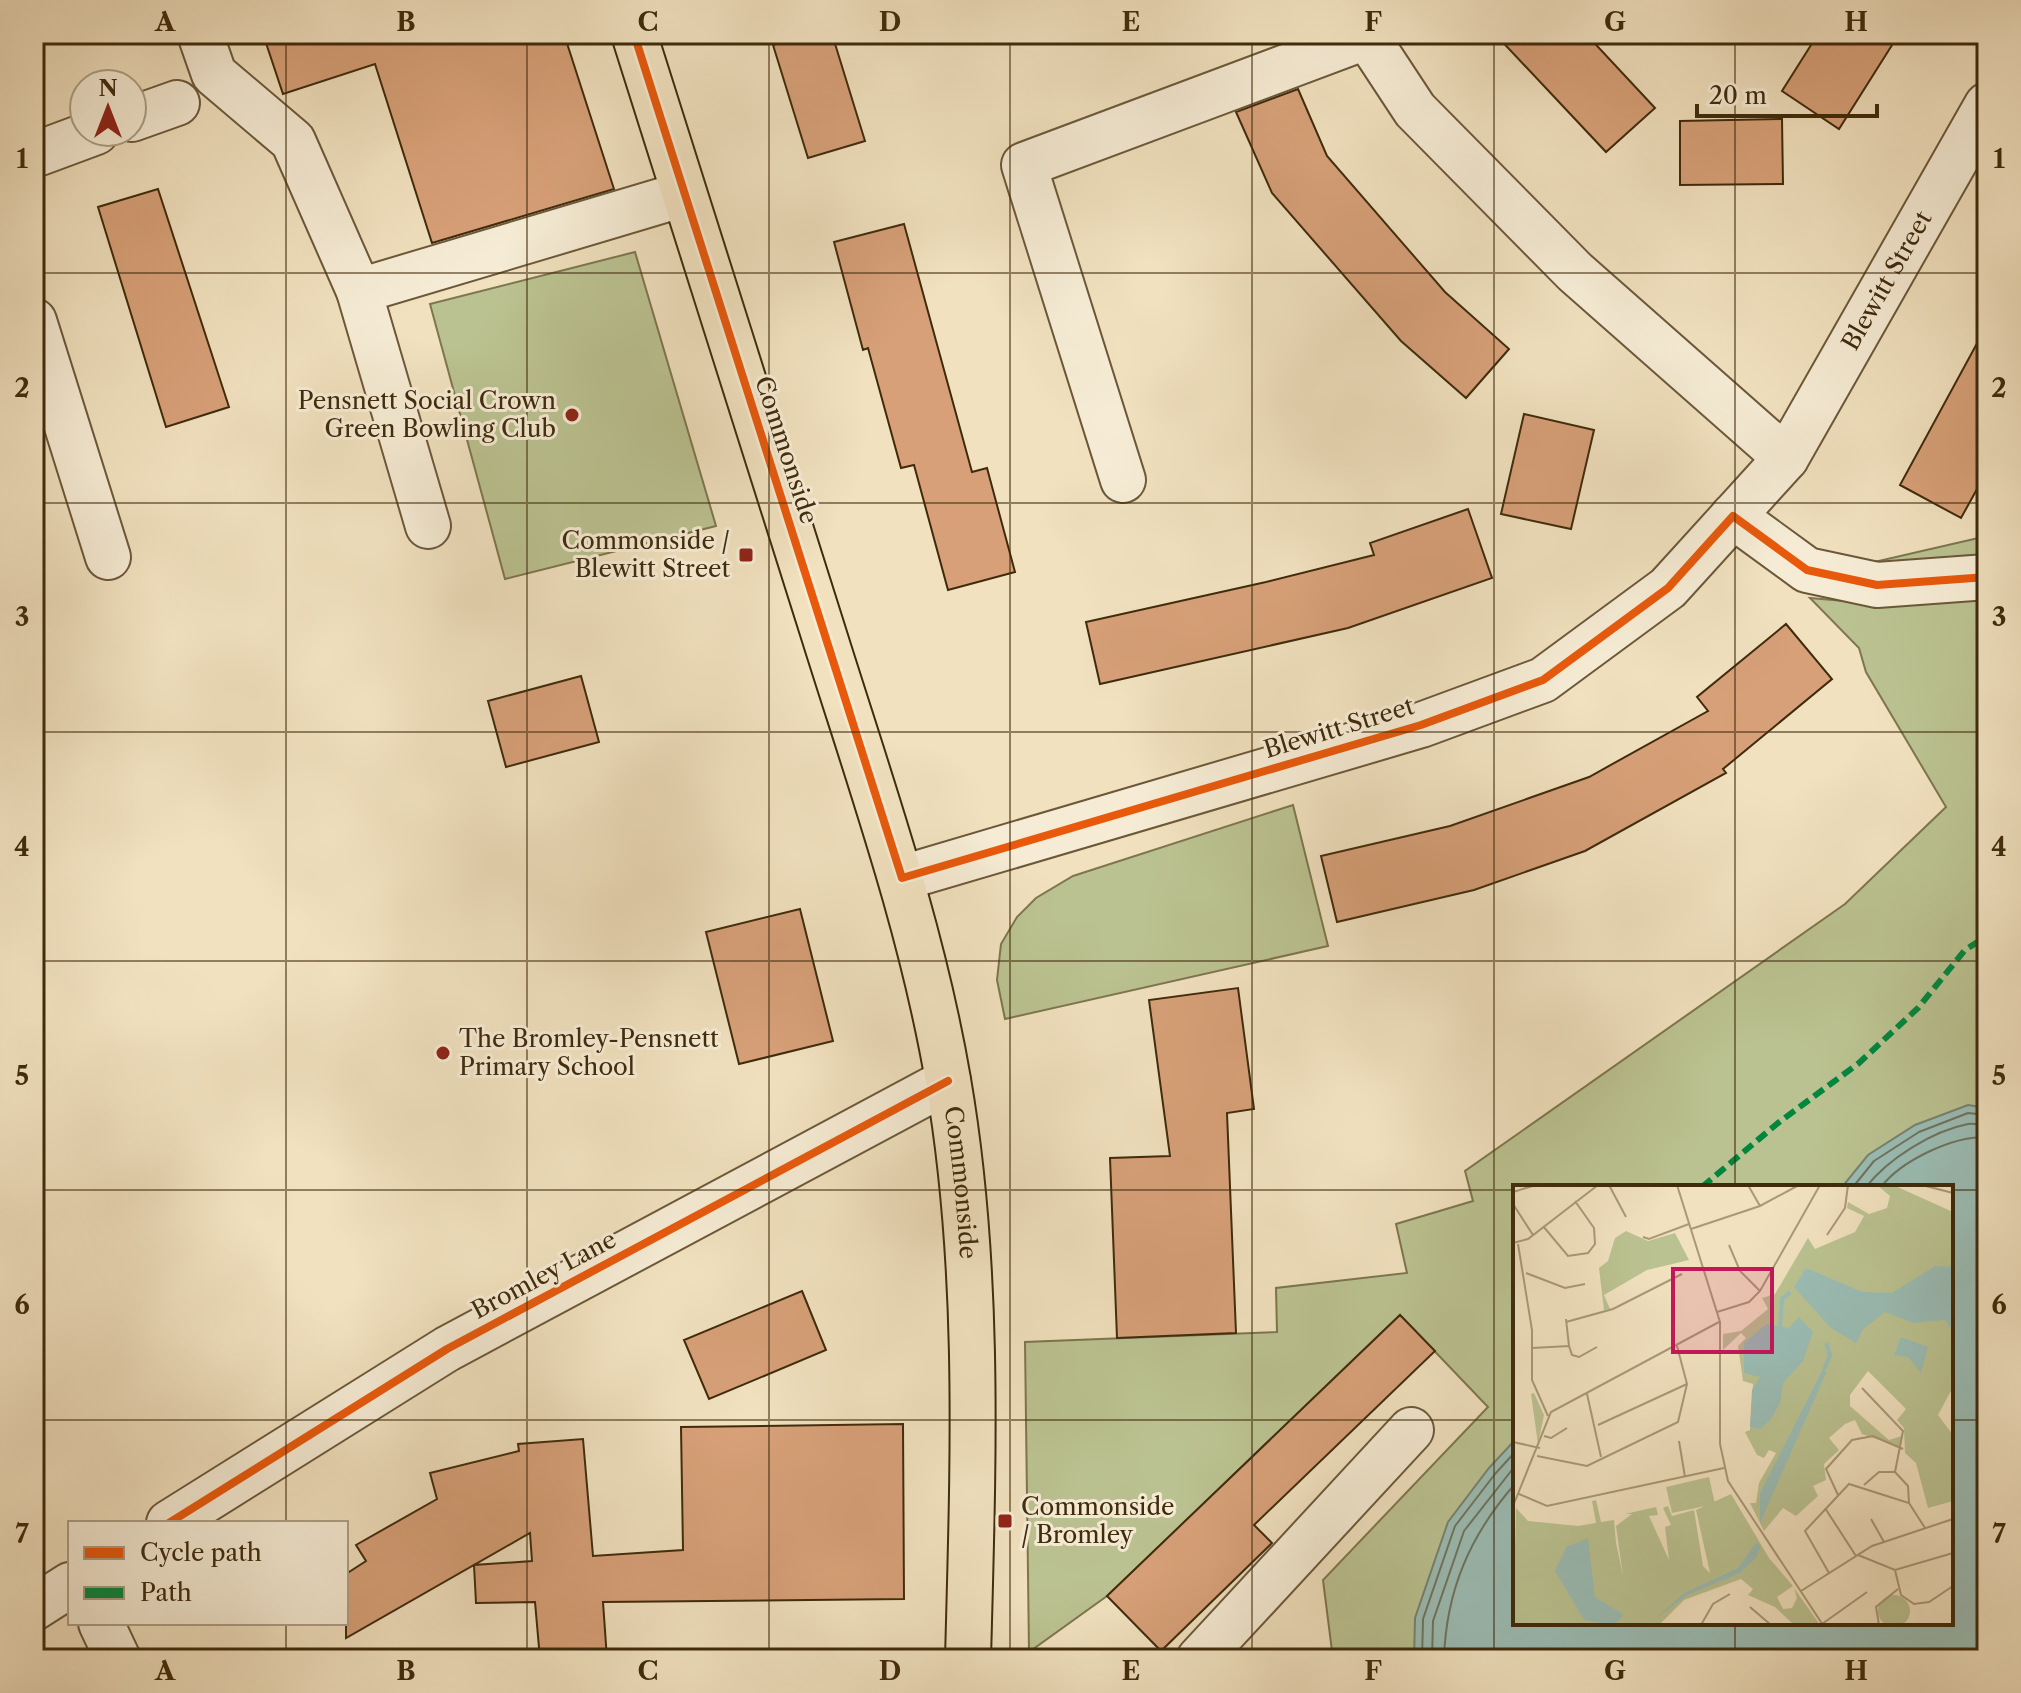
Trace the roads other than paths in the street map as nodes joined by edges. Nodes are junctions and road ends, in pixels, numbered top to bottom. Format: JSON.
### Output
{"nodes":[{"id":1,"x":200,"y":34,"type":"edge"},
{"id":2,"x":634,"y":34,"type":"edge"},
{"id":3,"x":1365,"y":36,"type":"edge"},
{"id":4,"x":177,"y":103,"type":"dead end"},
{"id":5,"x":1987,"y":105,"type":"edge"},
{"id":6,"x":148,"y":113,"type":"edge"},
{"id":7,"x":68,"y":142,"type":"edge"},
{"id":8,"x":34,"y":155,"type":"edge"},
{"id":9,"x":684,"y":194,"type":"junction"},
{"id":10,"x":359,"y":291,"type":"junction"},
{"id":11,"x":34,"y":321,"type":"edge"},
{"id":12,"x":1786,"y":458,"type":"junction"},
{"id":13,"x":1123,"y":480,"type":"dead end"},
{"id":14,"x":1733,"y":516,"type":"junction"},
{"id":15,"x":428,"y":526,"type":"dead end"},
{"id":16,"x":108,"y":557,"type":"dead end"},
{"id":17,"x":1987,"y":577,"type":"edge"},
{"id":18,"x":902,"y":878,"type":"junction"},
{"id":19,"x":948,"y":1081,"type":"junction"},
{"id":20,"x":1411,"y":1430,"type":"dead end"},
{"id":21,"x":172,"y":1521,"type":"edge"},
{"id":22,"x":68,"y":1586,"type":"edge"},
{"id":23,"x":34,"y":1608,"type":"edge"},
{"id":24,"x":102,"y":1625,"type":"edge"},
{"id":25,"x":118,"y":1659,"type":"edge"},
{"id":26,"x":968,"y":1659,"type":"edge"},
{"id":27,"x":1199,"y":1659,"type":"edge"}],
"edges":[{"from":1,"to":10,"type":"street"},
{"from":2,"to":9,"type":"main road","name":"Commonside"},
{"from":3,"to":12,"type":"street"},
{"from":3,"to":13,"type":"street"},
{"from":4,"to":6,"type":"street"},
{"from":5,"to":12,"type":"street","name":"Blewitt Street"},
{"from":7,"to":8,"type":"street"},
{"from":9,"to":10,"type":"street"},
{"from":9,"to":18,"type":"main road","name":"Commonside"},
{"from":10,"to":15,"type":"street"},
{"from":11,"to":16,"type":"street"},
{"from":12,"to":14,"type":"street","name":"Blewitt Street"},
{"from":14,"to":17,"type":"street"},
{"from":14,"to":18,"type":"street","name":"Blewitt Street"},
{"from":18,"to":19,"type":"main road","name":"Commonside"},
{"from":19,"to":21,"type":"street","name":"Bromley Lane"},
{"from":19,"to":26,"type":"main road","name":"Commonside"},
{"from":20,"to":27,"type":"street"},
{"from":22,"to":23,"type":"street"},
{"from":24,"to":25,"type":"street"}]}
